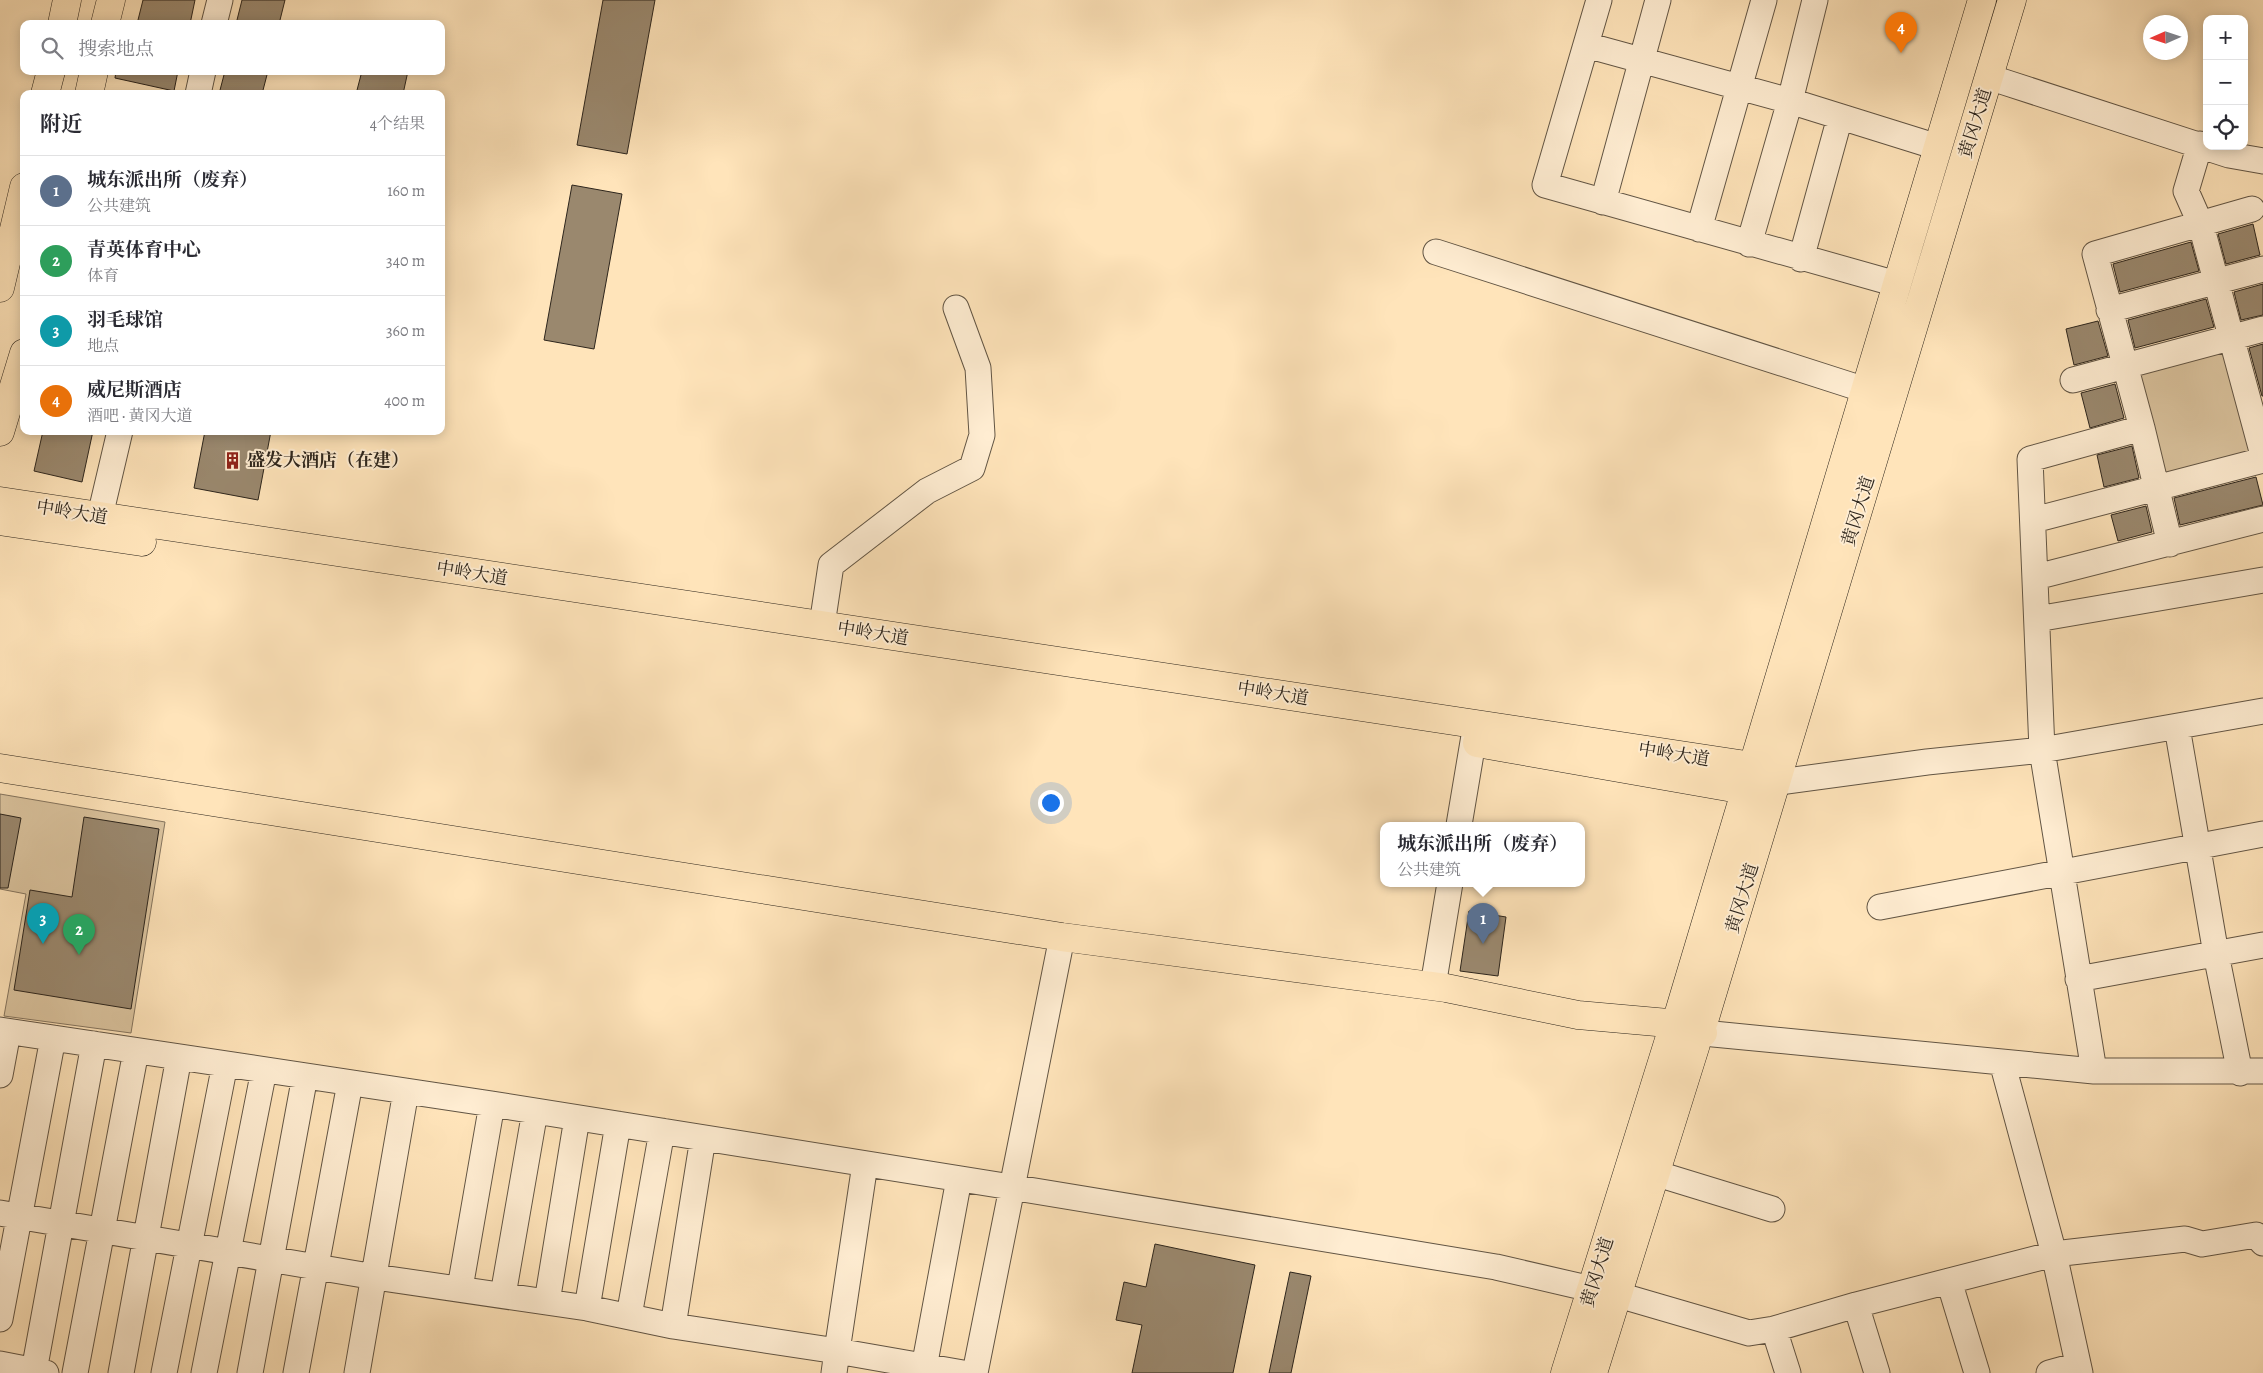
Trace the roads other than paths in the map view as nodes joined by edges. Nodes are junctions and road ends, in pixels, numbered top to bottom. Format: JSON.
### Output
{"nodes":[{"id":1,"x":67,"y":0,"type":"edge"},
{"id":2,"x":111,"y":0,"type":"edge"},
{"id":3,"x":220,"y":0,"type":"edge"},
{"id":4,"x":1599,"y":0,"type":"edge"},
{"id":5,"x":1658,"y":0,"type":"edge"},
{"id":6,"x":1764,"y":0,"type":"edge"},
{"id":7,"x":1815,"y":0,"type":"edge"},
{"id":8,"x":1982,"y":0,"type":"edge"},
{"id":9,"x":2012,"y":0,"type":"edge"},
{"id":10,"x":63,"y":20,"type":"edge"},
{"id":11,"x":106,"y":20,"type":"edge"},
{"id":12,"x":215,"y":20,"type":"edge"},
{"id":13,"x":1586,"y":46,"type":"junction"},
{"id":14,"x":1641,"y":59,"type":"junction"},
{"id":15,"x":50,"y":75,"type":"edge"},
{"id":16,"x":93,"y":75,"type":"edge"},
{"id":17,"x":202,"y":75,"type":"edge"},
{"id":18,"x":2001,"y":81,"type":"dead end"},
{"id":19,"x":1739,"y":87,"type":"junction"},
{"id":20,"x":46,"y":90,"type":"edge"},
{"id":21,"x":90,"y":90,"type":"edge"},
{"id":22,"x":199,"y":90,"type":"edge"},
{"id":23,"x":1790,"y":101,"type":"junction"},
{"id":24,"x":1840,"y":117,"type":"junction"},
{"id":25,"x":2200,"y":144,"type":"junction"},
{"id":26,"x":1931,"y":145,"type":"dead end"},
{"id":27,"x":2263,"y":161,"type":"edge"},
{"id":28,"x":1602,"y":202,"type":"junction"},
{"id":29,"x":20,"y":204,"type":"edge"},
{"id":30,"x":2252,"y":209,"type":"dead end"},
{"id":31,"x":2201,"y":225,"type":"junction"},
{"id":32,"x":1699,"y":230,"type":"junction"},
{"id":33,"x":1749,"y":244,"type":"junction"},
{"id":34,"x":1436,"y":252,"type":"dead end"},
{"id":35,"x":1801,"y":259,"type":"junction"},
{"id":36,"x":2263,"y":269,"type":"edge"},
{"id":37,"x":1886,"y":281,"type":"dead end"},
{"id":38,"x":2217,"y":282,"type":"junction"},
{"id":39,"x":0,"y":288,"type":"edge"},
{"id":40,"x":956,"y":308,"type":"dead end"},
{"id":41,"x":2110,"y":310,"type":"junction"},
{"id":42,"x":2263,"y":329,"type":"edge"},
{"id":43,"x":2231,"y":338,"type":"junction"},
{"id":44,"x":2125,"y":366,"type":"junction"},
{"id":45,"x":20,"y":367,"type":"edge"},
{"id":46,"x":2072,"y":380,"type":"dead end"},
{"id":47,"x":1853,"y":386,"type":"dead end"},
{"id":48,"x":2255,"y":396,"type":"edge"},
{"id":49,"x":2142,"y":428,"type":"junction"},
{"id":50,"x":0,"y":432,"type":"edge"},
{"id":51,"x":119,"y":435,"type":"edge"},
{"id":52,"x":2263,"y":455,"type":"edge"},
{"id":53,"x":2263,"y":460,"type":"edge"},
{"id":54,"x":2157,"y":489,"type":"junction"},
{"id":55,"x":0,"y":501,"type":"edge"},
{"id":56,"x":100,"y":516,"type":"junction"},
{"id":57,"x":2034,"y":520,"type":"junction"},
{"id":58,"x":2263,"y":520,"type":"edge"},
{"id":59,"x":0,"y":521,"type":"edge"},
{"id":60,"x":2170,"y":544,"type":"junction"},
{"id":61,"x":2036,"y":577,"type":"junction"},
{"id":62,"x":2263,"y":580,"type":"edge"},
{"id":63,"x":2037,"y":619,"type":"junction"},
{"id":64,"x":822,"y":625,"type":"junction"},
{"id":65,"x":2263,"y":711,"type":"edge"},
{"id":66,"x":2177,"y":727,"type":"junction"},
{"id":67,"x":1474,"y":733,"type":"junction"},
{"id":68,"x":2042,"y":750,"type":"junction"},
{"id":69,"x":0,"y":768,"type":"edge"},
{"id":70,"x":1742,"y":777,"type":"dead end"},
{"id":71,"x":1778,"y":782,"type":"dead end"},
{"id":72,"x":1459,"y":822,"type":"edge"},
{"id":73,"x":2263,"y":834,"type":"edge"},
{"id":74,"x":2198,"y":847,"type":"junction"},
{"id":75,"x":2062,"y":872,"type":"junction"},
{"id":76,"x":1449,"y":887,"type":"edge"},
{"id":77,"x":1880,"y":907,"type":"dead end"},
{"id":78,"x":1062,"y":937,"type":"junction"},
{"id":79,"x":2263,"y":945,"type":"edge"},
{"id":80,"x":2216,"y":954,"type":"junction"},
{"id":81,"x":2078,"y":979,"type":"junction"},
{"id":82,"x":1433,"y":986,"type":"junction"},
{"id":83,"x":4,"y":1031,"type":"edge"},
{"id":84,"x":1701,"y":1033,"type":"junction"},
{"id":85,"x":53,"y":1038,"type":"junction"},
{"id":86,"x":94,"y":1044,"type":"junction"},
{"id":87,"x":136,"y":1051,"type":"junction"},
{"id":88,"x":179,"y":1057,"type":"junction"},
{"id":89,"x":2002,"y":1062,"type":"junction"},
{"id":90,"x":225,"y":1064,"type":"junction"},
{"id":91,"x":264,"y":1070,"type":"junction"},
{"id":92,"x":2094,"y":1071,"type":"junction"},
{"id":93,"x":2252,"y":1072,"type":"edge"},
{"id":94,"x":0,"y":1075,"type":"edge"},
{"id":95,"x":305,"y":1076,"type":"junction"},
{"id":96,"x":350,"y":1083,"type":"junction"},
{"id":97,"x":406,"y":1091,"type":"junction"},
{"id":98,"x":492,"y":1104,"type":"junction"},
{"id":99,"x":535,"y":1111,"type":"junction"},
{"id":100,"x":577,"y":1118,"type":"junction"},
{"id":101,"x":618,"y":1124,"type":"junction"},
{"id":102,"x":662,"y":1131,"type":"junction"},
{"id":103,"x":703,"y":1138,"type":"junction"},
{"id":104,"x":865,"y":1164,"type":"junction"},
{"id":105,"x":1661,"y":1175,"type":"dead end"},
{"id":106,"x":959,"y":1179,"type":"junction"},
{"id":107,"x":1011,"y":1187,"type":"junction"},
{"id":108,"x":1772,"y":1209,"type":"dead end"},
{"id":109,"x":10,"y":1214,"type":"edge"},
{"id":110,"x":61,"y":1223,"type":"junction"},
{"id":111,"x":102,"y":1230,"type":"junction"},
{"id":112,"x":146,"y":1238,"type":"junction"},
{"id":113,"x":2263,"y":1243,"type":"edge"},
{"id":114,"x":189,"y":1245,"type":"junction"},
{"id":115,"x":228,"y":1252,"type":"junction"},
{"id":116,"x":2054,"y":1254,"type":"junction"},
{"id":117,"x":271,"y":1259,"type":"junction"},
{"id":118,"x":315,"y":1266,"type":"junction"},
{"id":119,"x":375,"y":1276,"type":"junction"},
{"id":120,"x":1949,"y":1280,"type":"junction"},
{"id":121,"x":460,"y":1288,"type":"junction"},
{"id":122,"x":1587,"y":1288,"type":"dead end"},
{"id":123,"x":504,"y":1295,"type":"junction"},
{"id":124,"x":1622,"y":1296,"type":"dead end"},
{"id":125,"x":547,"y":1302,"type":"junction"},
{"id":126,"x":1856,"y":1305,"type":"junction"},
{"id":127,"x":587,"y":1308,"type":"junction"},
{"id":128,"x":629,"y":1316,"type":"junction"},
{"id":129,"x":0,"y":1319,"type":"edge"},
{"id":130,"x":673,"y":1326,"type":"junction"},
{"id":131,"x":1774,"y":1329,"type":"junction"},
{"id":132,"x":836,"y":1362,"type":"edge"},
{"id":133,"x":0,"y":1364,"type":"edge"},
{"id":134,"x":2079,"y":1369,"type":"edge"},
{"id":135,"x":924,"y":1370,"type":"edge"},
{"id":136,"x":40,"y":1372,"type":"edge"},
{"id":137,"x":75,"y":1373,"type":"edge"},
{"id":138,"x":121,"y":1373,"type":"edge"},
{"id":139,"x":164,"y":1373,"type":"edge"},
{"id":140,"x":204,"y":1373,"type":"edge"},
{"id":141,"x":250,"y":1373,"type":"edge"},
{"id":142,"x":296,"y":1373,"type":"edge"},
{"id":143,"x":357,"y":1373,"type":"edge"},
{"id":144,"x":963,"y":1373,"type":"edge"},
{"id":145,"x":975,"y":1373,"type":"edge"},
{"id":146,"x":1565,"y":1373,"type":"edge"},
{"id":147,"x":1593,"y":1373,"type":"edge"},
{"id":148,"x":1788,"y":1373,"type":"edge"},
{"id":149,"x":1877,"y":1373,"type":"edge"},
{"id":150,"x":1977,"y":1373,"type":"edge"},
{"id":151,"x":2049,"y":1373,"type":"edge"}],
"edges":[{"from":1,"to":10,"type":"main road"},
{"from":2,"to":11,"type":"main road"},
{"from":3,"to":12,"type":"street"},
{"from":4,"to":13,"type":"street"},
{"from":5,"to":14,"type":"street"},
{"from":6,"to":19,"type":"street"},
{"from":7,"to":23,"type":"street"},
{"from":8,"to":146,"type":"main road","name":"黄冈大道"},
{"from":9,"to":84,"type":"main road","name":"黄冈大道"},
{"from":13,"to":14,"type":"street"},
{"from":13,"to":28,"type":"street"},
{"from":14,"to":19,"type":"street"},
{"from":14,"to":28,"type":"street"},
{"from":15,"to":20,"type":"main road"},
{"from":16,"to":21,"type":"main road"},
{"from":17,"to":22,"type":"street"},
{"from":18,"to":25,"type":"street"},
{"from":19,"to":23,"type":"street"},
{"from":19,"to":32,"type":"street"},
{"from":23,"to":24,"type":"street"},
{"from":23,"to":33,"type":"street"},
{"from":24,"to":26,"type":"street"},
{"from":24,"to":35,"type":"street"},
{"from":25,"to":27,"type":"street"},
{"from":25,"to":31,"type":"street"},
{"from":28,"to":32,"type":"street"},
{"from":29,"to":39,"type":"main road"},
{"from":30,"to":31,"type":"street"},
{"from":31,"to":38,"type":"street"},
{"from":31,"to":41,"type":"street"},
{"from":32,"to":33,"type":"street"},
{"from":33,"to":35,"type":"street"},
{"from":34,"to":47,"type":"street"},
{"from":35,"to":37,"type":"street"},
{"from":36,"to":38,"type":"street"},
{"from":38,"to":41,"type":"street"},
{"from":38,"to":43,"type":"street"},
{"from":40,"to":64,"type":"street"},
{"from":41,"to":44,"type":"street"},
{"from":42,"to":43,"type":"street"},
{"from":43,"to":44,"type":"street"},
{"from":43,"to":48,"type":"street"},
{"from":44,"to":46,"type":"street"},
{"from":44,"to":49,"type":"street"},
{"from":45,"to":50,"type":"main road"},
{"from":48,"to":52,"type":"street"},
{"from":49,"to":54,"type":"street"},
{"from":49,"to":57,"type":"street"},
{"from":51,"to":56,"type":"street"},
{"from":53,"to":54,"type":"street"},
{"from":54,"to":57,"type":"street"},
{"from":54,"to":60,"type":"street"},
{"from":55,"to":56,"type":"main road","name":"中岭大道"},
{"from":56,"to":64,"type":"main road","name":"中岭大道"},
{"from":57,"to":61,"type":"street"},
{"from":58,"to":60,"type":"street"},
{"from":59,"to":67,"type":"main road","name":"中岭大道"},
{"from":60,"to":61,"type":"street"},
{"from":61,"to":63,"type":"street"},
{"from":62,"to":63,"type":"street"},
{"from":63,"to":68,"type":"street"},
{"from":64,"to":67,"type":"main road","name":"中岭大道"},
{"from":65,"to":66,"type":"street"},
{"from":66,"to":68,"type":"street"},
{"from":66,"to":74,"type":"street"},
{"from":67,"to":70,"type":"main road","name":"中岭大道"},
{"from":67,"to":72,"type":"street"},
{"from":68,"to":71,"type":"street"},
{"from":68,"to":75,"type":"street"},
{"from":69,"to":78,"type":"main road"},
{"from":73,"to":74,"type":"street"},
{"from":74,"to":75,"type":"street"},
{"from":74,"to":80,"type":"street"},
{"from":75,"to":77,"type":"street"},
{"from":75,"to":81,"type":"street"},
{"from":76,"to":82,"type":"street"},
{"from":78,"to":82,"type":"main road"},
{"from":78,"to":107,"type":"street"},
{"from":79,"to":80,"type":"street"},
{"from":80,"to":81,"type":"street"},
{"from":80,"to":93,"type":"street"},
{"from":81,"to":92,"type":"street"},
{"from":82,"to":84,"type":"main road"},
{"from":83,"to":85,"type":"street"},
{"from":83,"to":94,"type":"street"},
{"from":84,"to":89,"type":"street"},
{"from":84,"to":147,"type":"main road","name":"黄冈大道"},
{"from":85,"to":86,"type":"street"},
{"from":85,"to":109,"type":"street"},
{"from":86,"to":87,"type":"street"},
{"from":86,"to":110,"type":"street"},
{"from":87,"to":88,"type":"street"},
{"from":87,"to":111,"type":"street"},
{"from":88,"to":90,"type":"street"},
{"from":88,"to":112,"type":"street"},
{"from":89,"to":92,"type":"street"},
{"from":89,"to":116,"type":"street"},
{"from":90,"to":91,"type":"street"},
{"from":90,"to":114,"type":"street"},
{"from":91,"to":95,"type":"street"},
{"from":91,"to":115,"type":"street"},
{"from":92,"to":93,"type":"street"},
{"from":95,"to":96,"type":"street"},
{"from":95,"to":117,"type":"street"},
{"from":96,"to":97,"type":"street"},
{"from":96,"to":118,"type":"street"},
{"from":97,"to":98,"type":"street"},
{"from":97,"to":119,"type":"street"},
{"from":98,"to":99,"type":"street"},
{"from":98,"to":121,"type":"street"},
{"from":99,"to":100,"type":"street"},
{"from":99,"to":123,"type":"street"},
{"from":100,"to":101,"type":"street"},
{"from":100,"to":125,"type":"street"},
{"from":101,"to":102,"type":"street"},
{"from":101,"to":127,"type":"street"},
{"from":102,"to":103,"type":"street"},
{"from":102,"to":128,"type":"street"},
{"from":103,"to":104,"type":"street"},
{"from":103,"to":130,"type":"street"},
{"from":104,"to":106,"type":"street"},
{"from":104,"to":132,"type":"street"},
{"from":105,"to":108,"type":"street"},
{"from":106,"to":107,"type":"street"},
{"from":106,"to":135,"type":"street"},
{"from":107,"to":122,"type":"street"},
{"from":107,"to":145,"type":"street"},
{"from":109,"to":110,"type":"street"},
{"from":109,"to":129,"type":"street"},
{"from":110,"to":111,"type":"street"},
{"from":110,"to":136,"type":"street"},
{"from":111,"to":112,"type":"street"},
{"from":111,"to":137,"type":"street"},
{"from":112,"to":114,"type":"street"},
{"from":112,"to":138,"type":"street"},
{"from":113,"to":116,"type":"street"},
{"from":114,"to":115,"type":"street"},
{"from":114,"to":139,"type":"street"},
{"from":115,"to":117,"type":"street"},
{"from":115,"to":140,"type":"street"},
{"from":116,"to":120,"type":"street"},
{"from":116,"to":134,"type":"street"},
{"from":117,"to":118,"type":"street"},
{"from":117,"to":141,"type":"street"},
{"from":118,"to":119,"type":"street"},
{"from":118,"to":142,"type":"street"},
{"from":119,"to":121,"type":"street"},
{"from":119,"to":143,"type":"street"},
{"from":120,"to":126,"type":"street"},
{"from":120,"to":150,"type":"street"},
{"from":121,"to":123,"type":"street"},
{"from":123,"to":125,"type":"street"},
{"from":124,"to":131,"type":"street"},
{"from":125,"to":127,"type":"street"},
{"from":126,"to":131,"type":"street"},
{"from":126,"to":149,"type":"street"},
{"from":127,"to":128,"type":"street"},
{"from":128,"to":130,"type":"street"},
{"from":130,"to":132,"type":"street"},
{"from":131,"to":148,"type":"street"},
{"from":132,"to":135,"type":"street"},
{"from":133,"to":136,"type":"street"},
{"from":134,"to":151,"type":"street"},
{"from":135,"to":144,"type":"street"}]}
